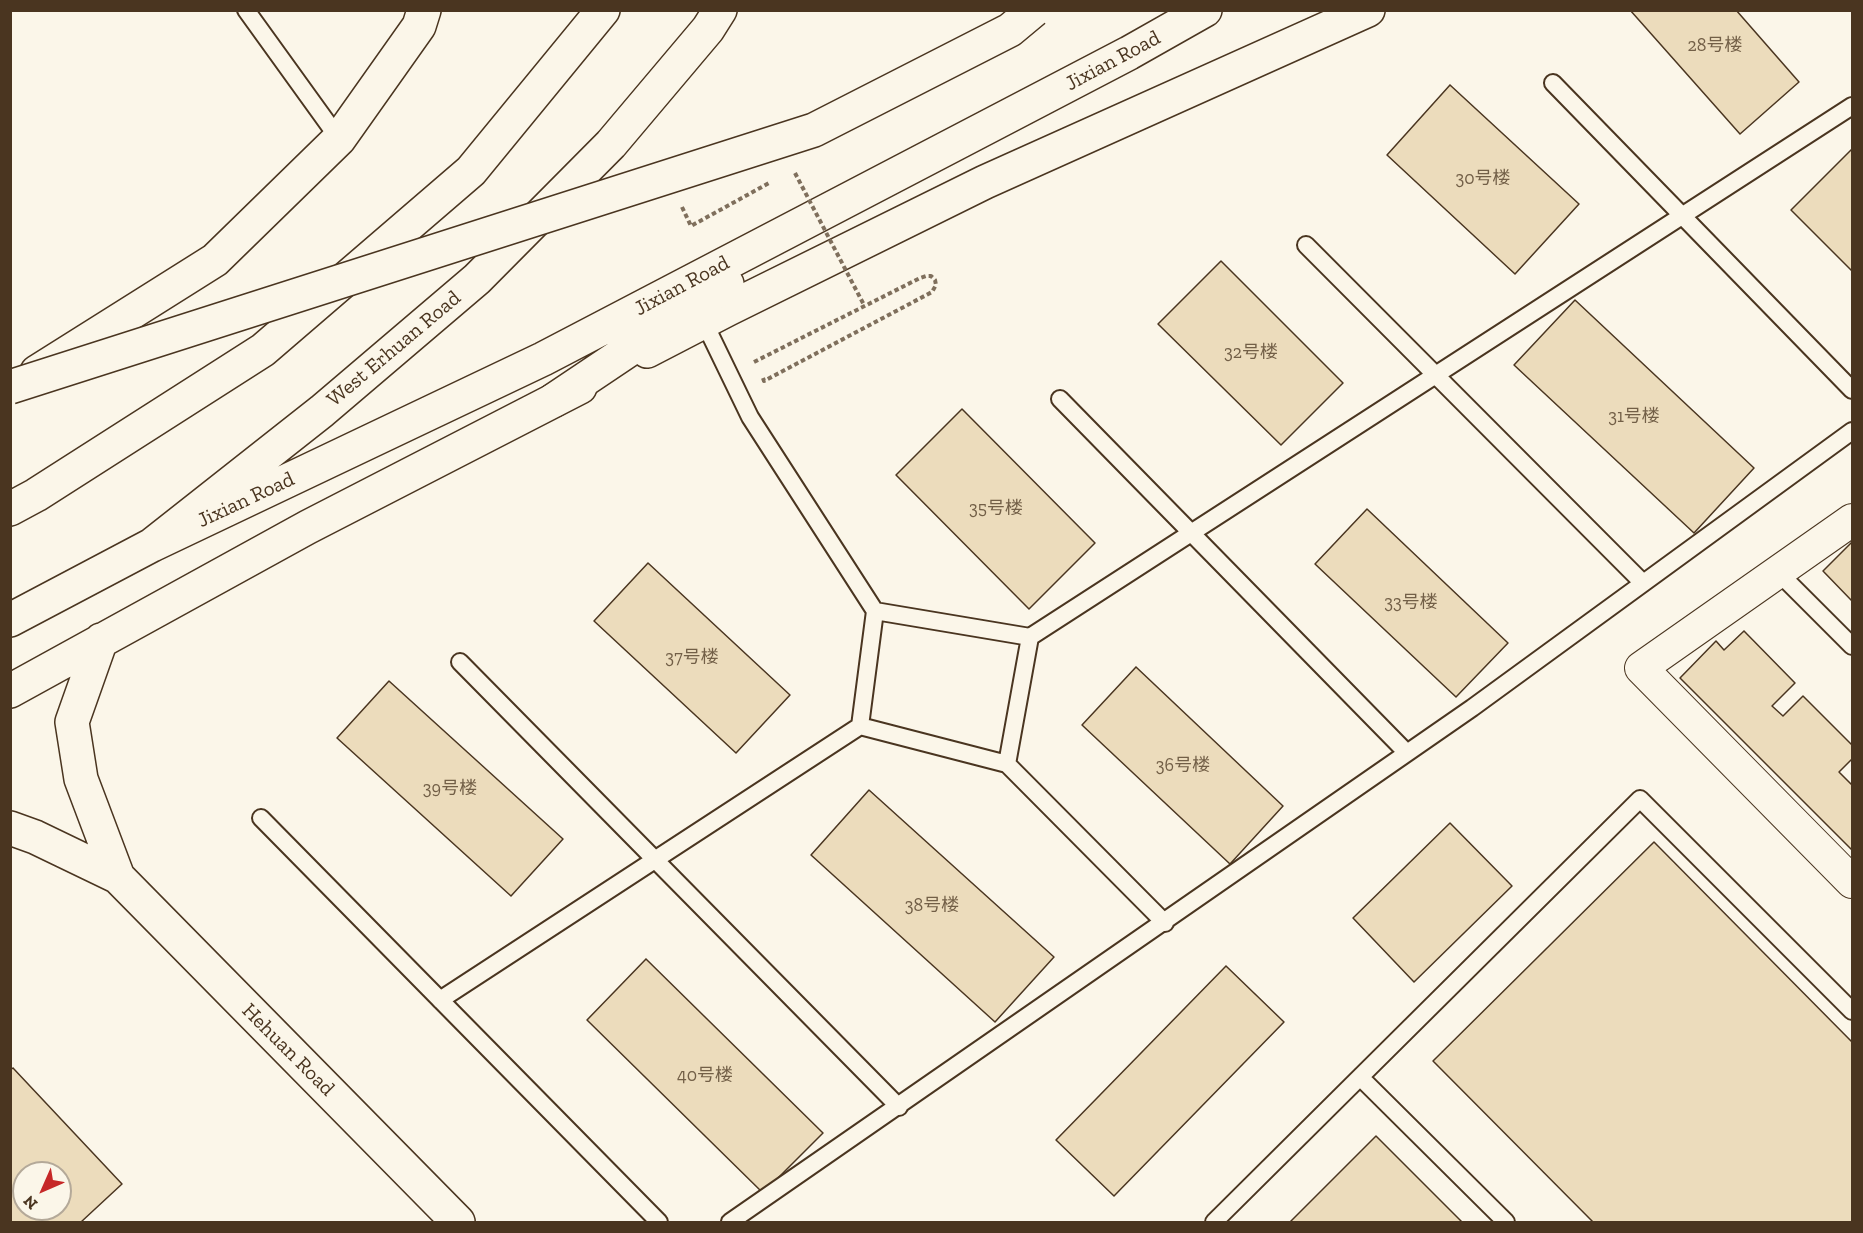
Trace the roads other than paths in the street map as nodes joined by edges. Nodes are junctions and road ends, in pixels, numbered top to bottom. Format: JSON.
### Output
{"nodes":[{"id":1,"x":246,"y":10,"type":"edge"},
{"id":2,"x":424,"y":10,"type":"edge"},
{"id":3,"x":603,"y":10,"type":"edge"},
{"id":4,"x":720,"y":10,"type":"edge"},
{"id":5,"x":1034,"y":10,"type":"edge"},
{"id":6,"x":1205,"y":10,"type":"edge"},
{"id":7,"x":1368,"y":10,"type":"edge"},
{"id":8,"x":1553,"y":83,"type":"dead end"},
{"id":9,"x":1852,"y":106,"type":"edge"},
{"id":10,"x":339,"y":139,"type":"junction"},
{"id":11,"x":856,"y":196,"type":"junction"},
{"id":12,"x":1682,"y":216,"type":"junction"},
{"id":13,"x":1306,"y":245,"type":"dead end"},
{"id":14,"x":716,"y":315,"type":"junction"},
{"id":15,"x":1436,"y":375,"type":"junction"},
{"id":16,"x":10,"y":388,"type":"edge"},
{"id":17,"x":1852,"y":390,"type":"edge"},
{"id":18,"x":1060,"y":399,"type":"dead end"},
{"id":19,"x":554,"y":400,"type":"junction"},
{"id":20,"x":1852,"y":431,"type":"edge"},
{"id":21,"x":10,"y":509,"type":"edge"},
{"id":22,"x":1852,"y":520,"type":"edge"},
{"id":23,"x":1192,"y":532,"type":"junction"},
{"id":24,"x":152,"y":545,"type":"junction"},
{"id":25,"x":1778,"y":572,"type":"junction"},
{"id":26,"x":1643,"y":583,"type":"junction"},
{"id":27,"x":875,"y":611,"type":"junction"},
{"id":28,"x":10,"y":620,"type":"edge"},
{"id":29,"x":1030,"y":637,"type":"junction"},
{"id":30,"x":101,"y":640,"type":"junction"},
{"id":31,"x":1852,"y":646,"type":"edge"},
{"id":32,"x":460,"y":662,"type":"dead end"},
{"id":33,"x":10,"y":691,"type":"edge"},
{"id":34,"x":860,"y":726,"type":"junction"},
{"id":35,"x":1407,"y":753,"type":"junction"},
{"id":36,"x":1007,"y":764,"type":"junction"},
{"id":37,"x":261,"y":818,"type":"dead end"},
{"id":38,"x":10,"y":828,"type":"edge"},
{"id":39,"x":655,"y":860,"type":"junction"},
{"id":40,"x":118,"y":877,"type":"junction"},
{"id":41,"x":1852,"y":882,"type":"edge"},
{"id":42,"x":1165,"y":923,"type":"junction"},
{"id":43,"x":440,"y":1000,"type":"junction"},
{"id":44,"x":1852,"y":1011,"type":"edge"},
{"id":45,"x":1360,"y":1077,"type":"junction"},
{"id":46,"x":899,"y":1107,"type":"junction"},
{"id":47,"x":458,"y":1222,"type":"edge"},
{"id":48,"x":659,"y":1222,"type":"edge"},
{"id":49,"x":730,"y":1222,"type":"edge"},
{"id":50,"x":1214,"y":1222,"type":"edge"},
{"id":51,"x":1506,"y":1222,"type":"edge"}],
"edges":[{"from":1,"to":10,"type":"lane"},
{"from":2,"to":10,"type":"main road"},
{"from":3,"to":21,"type":"main road"},
{"from":4,"to":24,"type":"main road","name":"West Erhuan Road"},
{"from":5,"to":16,"type":"main road","bridge":true},
{"from":6,"to":11,"type":"main road","name":"Jixian Road"},
{"from":7,"to":14,"type":"main road"},
{"from":8,"to":12,"type":"lane"},
{"from":9,"to":12,"type":"lane"},
{"from":10,"to":16,"type":"main road"},
{"from":11,"to":19,"type":"main road"},
{"from":11,"to":24,"type":"main road","name":"Jixian Road"},
{"from":12,"to":15,"type":"lane"},
{"from":12,"to":17,"type":"lane"},
{"from":13,"to":15,"type":"lane"},
{"from":14,"to":19,"type":"main road"},
{"from":14,"to":27,"type":"lane"},
{"from":15,"to":23,"type":"lane"},
{"from":15,"to":26,"type":"lane"},
{"from":18,"to":23,"type":"lane"},
{"from":19,"to":30,"type":"main road"},
{"from":20,"to":26,"type":"lane"},
{"from":22,"to":25,"type":"street"},
{"from":23,"to":29,"type":"lane"},
{"from":23,"to":35,"type":"lane"},
{"from":24,"to":28,"type":"main road","name":"West Erhuan Road"},
{"from":25,"to":31,"type":"lane"},
{"from":25,"to":41,"type":"street"},
{"from":26,"to":35,"type":"lane"},
{"from":27,"to":29,"type":"lane"},
{"from":27,"to":34,"type":"lane"},
{"from":29,"to":36,"type":"lane"},
{"from":30,"to":33,"type":"main road"},
{"from":30,"to":40,"type":"main road"},
{"from":32,"to":39,"type":"lane"},
{"from":34,"to":36,"type":"lane"},
{"from":34,"to":39,"type":"lane"},
{"from":35,"to":42,"type":"lane"},
{"from":36,"to":42,"type":"lane"},
{"from":37,"to":43,"type":"lane"},
{"from":38,"to":40,"type":"main road"},
{"from":39,"to":43,"type":"lane"},
{"from":39,"to":46,"type":"lane"},
{"from":40,"to":47,"type":"main road","name":"Hehuan Road"},
{"from":42,"to":46,"type":"lane"},
{"from":43,"to":48,"type":"lane"},
{"from":44,"to":45,"type":"lane"},
{"from":45,"to":50,"type":"lane"},
{"from":45,"to":51,"type":"lane"},
{"from":46,"to":49,"type":"lane"}]}
